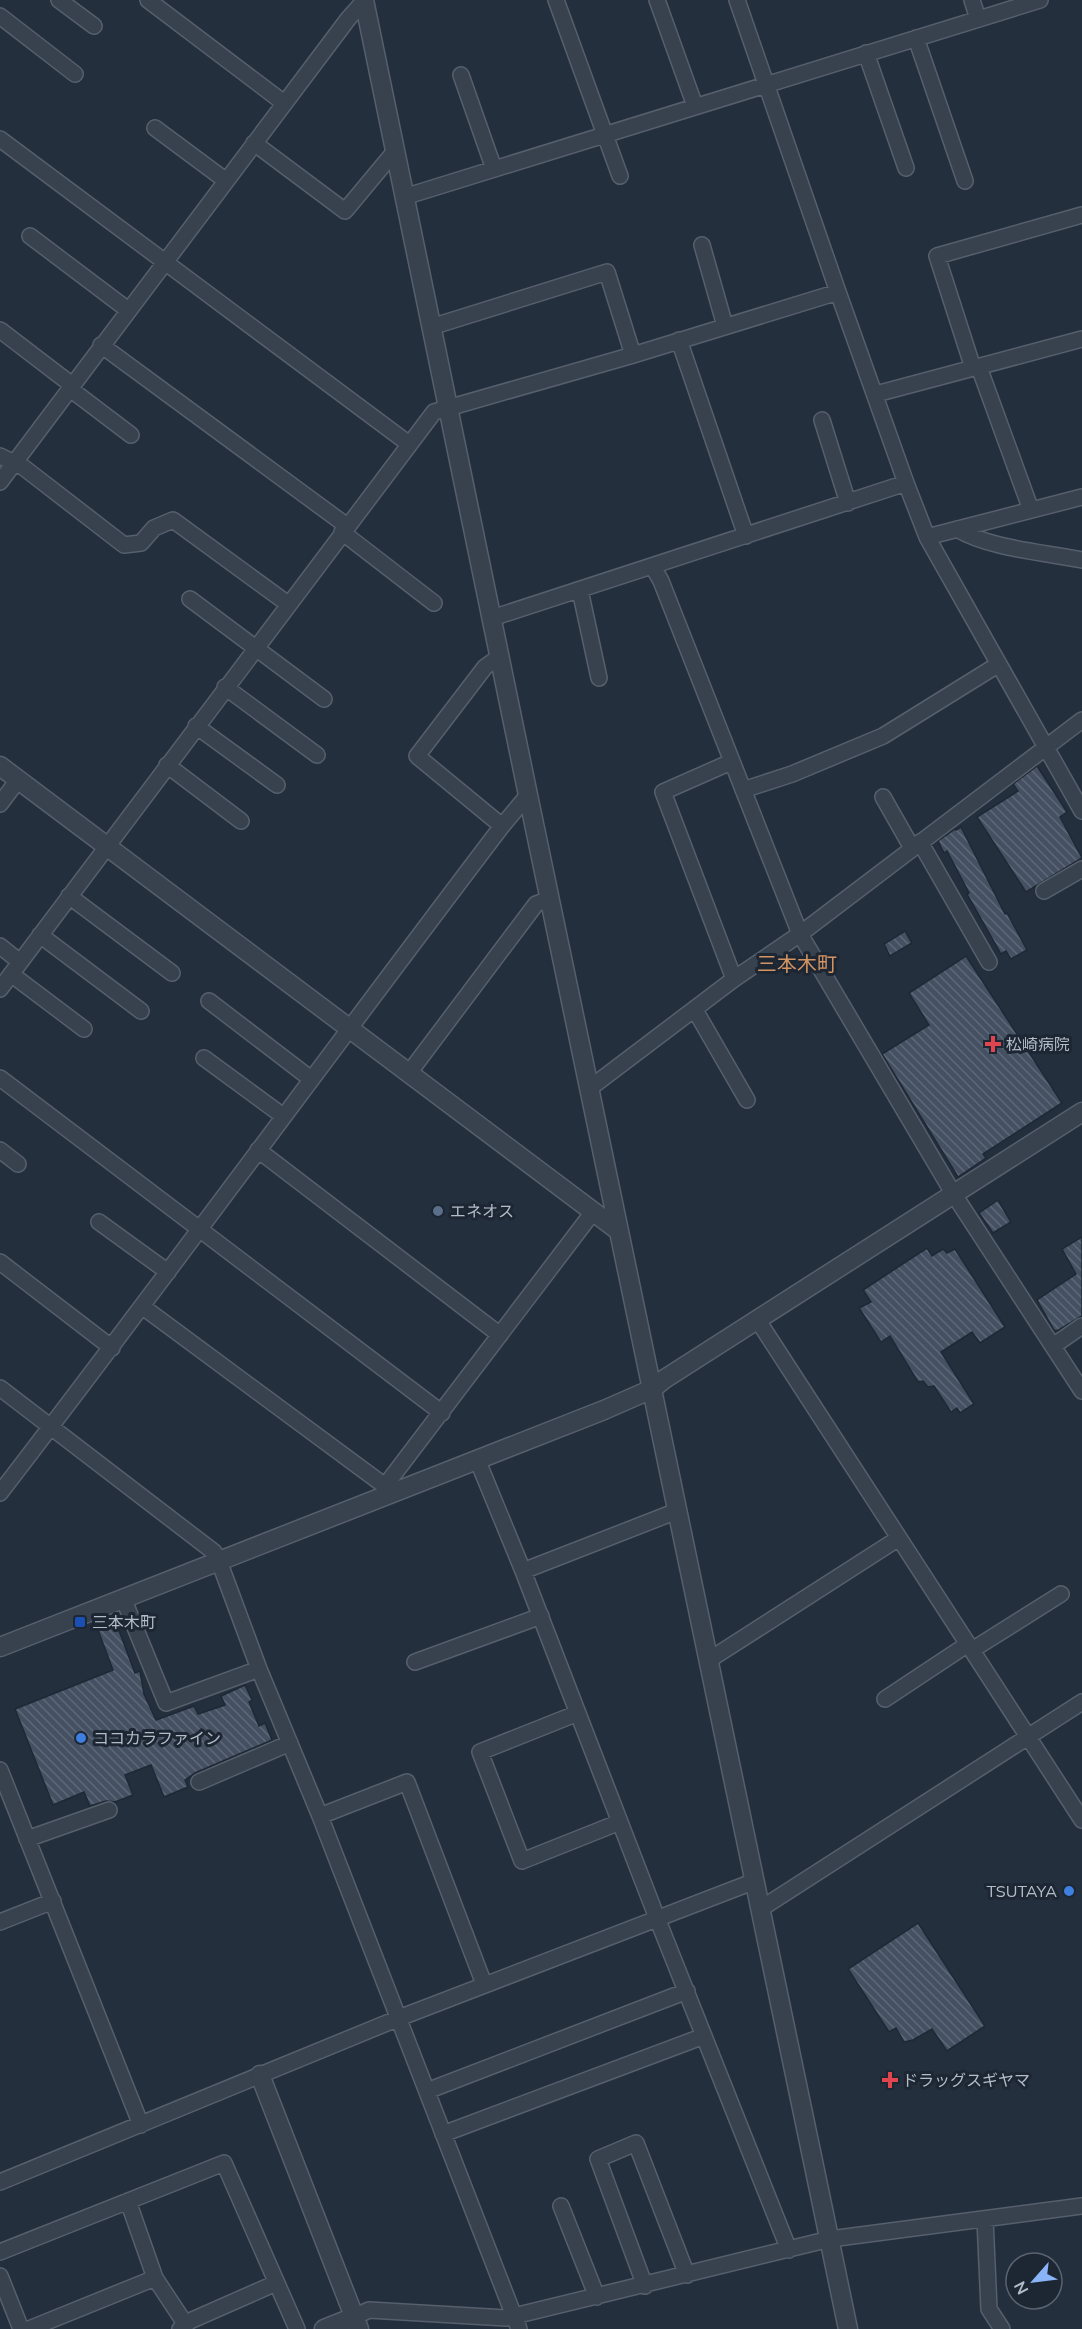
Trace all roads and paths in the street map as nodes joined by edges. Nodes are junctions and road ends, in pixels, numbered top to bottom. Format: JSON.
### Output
{"nodes":[{"id":1,"x":59,"y":0,"type":"edge"},
{"id":2,"x":148,"y":0,"type":"edge"},
{"id":3,"x":364,"y":0,"type":"edge"},
{"id":4,"x":556,"y":0,"type":"edge"},
{"id":5,"x":657,"y":0,"type":"edge"},
{"id":6,"x":737,"y":0,"type":"edge"},
{"id":7,"x":972,"y":0,"type":"edge"},
{"id":8,"x":1040,"y":0,"type":"edge"},
{"id":9,"x":0,"y":16,"type":"edge"},
{"id":10,"x":978,"y":19,"type":"junction"},
{"id":11,"x":94,"y":26,"type":"dead end"},
{"id":12,"x":916,"y":38,"type":"junction"},
{"id":13,"x":866,"y":53,"type":"junction"},
{"id":14,"x":75,"y":74,"type":"dead end"},
{"id":15,"x":461,"y":75,"type":"dead end"},
{"id":16,"x":767,"y":84,"type":"junction"},
{"id":17,"x":284,"y":103,"type":"junction"},
{"id":18,"x":695,"y":106,"type":"junction"},
{"id":19,"x":156,"y":128,"type":"dead end"},
{"id":20,"x":605,"y":134,"type":"junction"},
{"id":21,"x":0,"y":139,"type":"edge"},
{"id":22,"x":254,"y":143,"type":"junction"},
{"id":23,"x":395,"y":151,"type":"junction"},
{"id":24,"x":906,"y":168,"type":"dead end"},
{"id":25,"x":494,"y":169,"type":"junction"},
{"id":26,"x":620,"y":176,"type":"dead end"},
{"id":27,"x":225,"y":180,"type":"junction"},
{"id":28,"x":965,"y":181,"type":"dead end"},
{"id":29,"x":404,"y":197,"type":"junction"},
{"id":30,"x":1082,"y":214,"type":"edge"},
{"id":31,"x":30,"y":236,"type":"dead end"},
{"id":32,"x":702,"y":245,"type":"dead end"},
{"id":33,"x":164,"y":262,"type":"junction"},
{"id":34,"x":838,"y":292,"type":"junction"},
{"id":35,"x":128,"y":310,"type":"junction"},
{"id":36,"x":725,"y":326,"type":"junction"},
{"id":37,"x":431,"y":327,"type":"junction"},
{"id":38,"x":0,"y":330,"type":"edge"},
{"id":39,"x":1082,"y":339,"type":"edge"},
{"id":40,"x":679,"y":340,"type":"junction"},
{"id":41,"x":102,"y":345,"type":"junction"},
{"id":42,"x":633,"y":355,"type":"junction"},
{"id":43,"x":976,"y":367,"type":"junction"},
{"id":44,"x":71,"y":386,"type":"junction"},
{"id":45,"x":876,"y":394,"type":"junction"},
{"id":46,"x":447,"y":407,"type":"junction"},
{"id":47,"x":822,"y":420,"type":"dead end"},
{"id":48,"x":131,"y":435,"type":"dead end"},
{"id":49,"x":409,"y":444,"type":"junction"},
{"id":50,"x":7,"y":460,"type":"edge"},
{"id":51,"x":0,"y":482,"type":"edge"},
{"id":52,"x":906,"y":483,"type":"junction"},
{"id":53,"x":1082,"y":497,"type":"edge"},
{"id":54,"x":848,"y":503,"type":"junction"},
{"id":55,"x":1031,"y":510,"type":"junction"},
{"id":56,"x":344,"y":529,"type":"junction"},
{"id":57,"x":957,"y":529,"type":"junction"},
{"id":58,"x":746,"y":536,"type":"junction"},
{"id":59,"x":927,"y":537,"type":"junction"},
{"id":60,"x":1082,"y":560,"type":"edge"},
{"id":61,"x":653,"y":567,"type":"junction"},
{"id":62,"x":580,"y":590,"type":"junction"},
{"id":63,"x":190,"y":599,"type":"dead end"},
{"id":64,"x":434,"y":603,"type":"dead end"},
{"id":65,"x":288,"y":604,"type":"junction"},
{"id":66,"x":492,"y":618,"type":"junction"},
{"id":67,"x":254,"y":648,"type":"junction"},
{"id":68,"x":499,"y":657,"type":"junction"},
{"id":69,"x":999,"y":664,"type":"junction"},
{"id":70,"x":599,"y":678,"type":"dead end"},
{"id":71,"x":225,"y":687,"type":"junction"},
{"id":72,"x":324,"y":699,"type":"dead end"},
{"id":73,"x":1082,"y":720,"type":"edge"},
{"id":74,"x":196,"y":726,"type":"junction"},
{"id":75,"x":1046,"y":747,"type":"junction"},
{"id":76,"x":317,"y":755,"type":"dead end"},
{"id":77,"x":731,"y":762,"type":"junction"},
{"id":78,"x":166,"y":765,"type":"junction"},
{"id":79,"x":0,"y":766,"type":"edge"},
{"id":80,"x":18,"y":780,"type":"junction"},
{"id":81,"x":277,"y":785,"type":"dead end"},
{"id":82,"x":743,"y":790,"type":"junction"},
{"id":83,"x":528,"y":795,"type":"junction"},
{"id":84,"x":884,"y":796,"type":"dead end"},
{"id":85,"x":0,"y":804,"type":"edge"},
{"id":86,"x":1082,"y":811,"type":"edge"},
{"id":87,"x":241,"y":821,"type":"dead end"},
{"id":88,"x":502,"y":826,"type":"junction"},
{"id":89,"x":916,"y":845,"type":"junction"},
{"id":90,"x":105,"y":847,"type":"junction"},
{"id":91,"x":1082,"y":869,"type":"edge"},
{"id":92,"x":1044,"y":891,"type":"dead end"},
{"id":93,"x":69,"y":896,"type":"junction"},
{"id":94,"x":550,"y":900,"type":"junction"},
{"id":95,"x":800,"y":934,"type":"junction"},
{"id":96,"x":40,"y":935,"type":"junction"},
{"id":97,"x":0,"y":946,"type":"edge"},
{"id":98,"x":989,"y":962,"type":"dead end"},
{"id":99,"x":16,"y":968,"type":"junction"},
{"id":100,"x":172,"y":974,"type":"dead end"},
{"id":101,"x":734,"y":979,"type":"junction"},
{"id":102,"x":0,"y":989,"type":"edge"},
{"id":103,"x":209,"y":1001,"type":"dead end"},
{"id":104,"x":695,"y":1010,"type":"junction"},
{"id":105,"x":141,"y":1011,"type":"dead end"},
{"id":106,"x":349,"y":1027,"type":"junction"},
{"id":107,"x":84,"y":1029,"type":"dead end"},
{"id":108,"x":204,"y":1058,"type":"dead end"},
{"id":109,"x":409,"y":1073,"type":"junction"},
{"id":110,"x":0,"y":1078,"type":"edge"},
{"id":111,"x":311,"y":1079,"type":"junction"},
{"id":112,"x":590,"y":1088,"type":"junction"},
{"id":113,"x":747,"y":1100,"type":"dead end"},
{"id":114,"x":1082,"y":1112,"type":"edge"},
{"id":115,"x":283,"y":1116,"type":"junction"},
{"id":116,"x":0,"y":1150,"type":"edge"},
{"id":117,"x":258,"y":1150,"type":"junction"},
{"id":118,"x":18,"y":1164,"type":"dead end"},
{"id":119,"x":953,"y":1193,"type":"junction"},
{"id":120,"x":593,"y":1212,"type":"junction"},
{"id":121,"x":99,"y":1222,"type":"dead end"},
{"id":122,"x":201,"y":1228,"type":"junction"},
{"id":123,"x":619,"y":1231,"type":"junction"},
{"id":124,"x":0,"y":1262,"type":"edge"},
{"id":125,"x":168,"y":1272,"type":"junction"},
{"id":126,"x":143,"y":1307,"type":"junction"},
{"id":127,"x":757,"y":1319,"type":"junction"},
{"id":128,"x":1082,"y":1326,"type":"edge"},
{"id":129,"x":500,"y":1335,"type":"junction"},
{"id":130,"x":1053,"y":1346,"type":"junction"},
{"id":131,"x":112,"y":1348,"type":"junction"},
{"id":132,"x":0,"y":1388,"type":"edge"},
{"id":133,"x":652,"y":1389,"type":"junction"},
{"id":134,"x":1082,"y":1391,"type":"edge"},
{"id":135,"x":442,"y":1413,"type":"junction"},
{"id":136,"x":51,"y":1426,"type":"junction"},
{"id":137,"x":477,"y":1459,"type":"junction"},
{"id":138,"x":386,"y":1490,"type":"junction"},
{"id":139,"x":0,"y":1493,"type":"edge"},
{"id":140,"x":677,"y":1511,"type":"junction"},
{"id":141,"x":899,"y":1538,"type":"junction"},
{"id":142,"x":219,"y":1561,"type":"junction"},
{"id":143,"x":524,"y":1571,"type":"junction"},
{"id":144,"x":1061,"y":1594,"type":"dead end"},
{"id":145,"x":123,"y":1598,"type":"junction"},
{"id":146,"x":541,"y":1616,"type":"junction"},
{"id":147,"x":0,"y":1647,"type":"edge"},
{"id":148,"x":970,"y":1647,"type":"junction"},
{"id":149,"x":709,"y":1659,"type":"junction"},
{"id":150,"x":416,"y":1662,"type":"dead end"},
{"id":151,"x":259,"y":1669,"type":"junction"},
{"id":152,"x":885,"y":1699,"type":"dead end"},
{"id":153,"x":1082,"y":1701,"type":"edge"},
{"id":154,"x":578,"y":1713,"type":"junction"},
{"id":155,"x":1028,"y":1737,"type":"junction"},
{"id":156,"x":290,"y":1743,"type":"junction"},
{"id":157,"x":0,"y":1770,"type":"edge"},
{"id":158,"x":199,"y":1782,"type":"dead end"},
{"id":159,"x":109,"y":1810,"type":"dead end"},
{"id":160,"x":320,"y":1816,"type":"junction"},
{"id":161,"x":1082,"y":1820,"type":"edge"},
{"id":162,"x":620,"y":1822,"type":"junction"},
{"id":163,"x":27,"y":1839,"type":"junction"},
{"id":164,"x":755,"y":1881,"type":"junction"},
{"id":165,"x":53,"y":1901,"type":"junction"},
{"id":166,"x":762,"y":1908,"type":"junction"},
{"id":167,"x":657,"y":1918,"type":"junction"},
{"id":168,"x":0,"y":1922,"type":"edge"},
{"id":169,"x":484,"y":1984,"type":"junction"},
{"id":170,"x":687,"y":1991,"type":"junction"},
{"id":171,"x":399,"y":2018,"type":"junction"},
{"id":172,"x":704,"y":2036,"type":"junction"},
{"id":173,"x":260,"y":2075,"type":"junction"},
{"id":174,"x":427,"y":2091,"type":"junction"},
{"id":175,"x":141,"y":2125,"type":"junction"},
{"id":176,"x":443,"y":2134,"type":"junction"},
{"id":177,"x":0,"y":2182,"type":"edge"},
{"id":178,"x":128,"y":2201,"type":"junction"},
{"id":179,"x":1082,"y":2205,"type":"edge"},
{"id":180,"x":561,"y":2206,"type":"dead end"},
{"id":181,"x":985,"y":2219,"type":"junction"},
{"id":182,"x":830,"y":2239,"type":"junction"},
{"id":183,"x":789,"y":2250,"type":"junction"},
{"id":184,"x":0,"y":2252,"type":"edge"},
{"id":185,"x":687,"y":2275,"type":"junction"},
{"id":186,"x":0,"y":2276,"type":"edge"},
{"id":187,"x":155,"y":2278,"type":"junction"},
{"id":188,"x":276,"y":2283,"type":"junction"},
{"id":189,"x":645,"y":2286,"type":"junction"},
{"id":190,"x":597,"y":2297,"type":"junction"},
{"id":191,"x":357,"y":2323,"type":"edge"},
{"id":192,"x":517,"y":2323,"type":"edge"},
{"id":193,"x":183,"y":2327,"type":"edge"},
{"id":194,"x":21,"y":2329,"type":"edge"},
{"id":195,"x":29,"y":2329,"type":"edge"},
{"id":196,"x":297,"y":2329,"type":"edge"},
{"id":197,"x":324,"y":2329,"type":"edge"},
{"id":198,"x":848,"y":2329,"type":"edge"},
{"id":199,"x":1002,"y":2329,"type":"edge"}],
"edges":[{"from":1,"to":11,"type":"street"},
{"from":2,"to":17,"type":"street"},
{"from":3,"to":17,"type":"street"},
{"from":3,"to":23,"type":"street"},
{"from":4,"to":20,"type":"street"},
{"from":5,"to":18,"type":"street"},
{"from":6,"to":16,"type":"street"},
{"from":7,"to":10,"type":"street"},
{"from":8,"to":10,"type":"street"},
{"from":9,"to":14,"type":"street"},
{"from":10,"to":12,"type":"street"},
{"from":12,"to":13,"type":"street"},
{"from":12,"to":28,"type":"street"},
{"from":13,"to":16,"type":"street"},
{"from":13,"to":24,"type":"street"},
{"from":15,"to":25,"type":"street"},
{"from":16,"to":18,"type":"street"},
{"from":16,"to":34,"type":"street"},
{"from":17,"to":22,"type":"street"},
{"from":18,"to":20,"type":"street"},
{"from":19,"to":27,"type":"street"},
{"from":20,"to":25,"type":"street"},
{"from":20,"to":26,"type":"street"},
{"from":21,"to":33,"type":"street"},
{"from":22,"to":23,"type":"street"},
{"from":22,"to":27,"type":"street"},
{"from":23,"to":29,"type":"street"},
{"from":25,"to":29,"type":"street"},
{"from":27,"to":33,"type":"street"},
{"from":29,"to":37,"type":"street"},
{"from":30,"to":43,"type":"street"},
{"from":31,"to":35,"type":"street"},
{"from":32,"to":36,"type":"street"},
{"from":33,"to":35,"type":"street"},
{"from":33,"to":49,"type":"street"},
{"from":34,"to":36,"type":"street"},
{"from":34,"to":45,"type":"street"},
{"from":35,"to":41,"type":"street"},
{"from":36,"to":40,"type":"street"},
{"from":37,"to":42,"type":"street"},
{"from":37,"to":46,"type":"street"},
{"from":38,"to":44,"type":"street"},
{"from":39,"to":43,"type":"street"},
{"from":40,"to":42,"type":"street"},
{"from":40,"to":58,"type":"street"},
{"from":41,"to":44,"type":"street"},
{"from":41,"to":56,"type":"street"},
{"from":42,"to":46,"type":"street"},
{"from":43,"to":45,"type":"street"},
{"from":43,"to":55,"type":"street"},
{"from":44,"to":48,"type":"street"},
{"from":44,"to":50,"type":"street"},
{"from":45,"to":52,"type":"street"},
{"from":46,"to":49,"type":"street"},
{"from":46,"to":66,"type":"street"},
{"from":47,"to":54,"type":"street"},
{"from":49,"to":56,"type":"street"},
{"from":50,"to":51,"type":"street"},
{"from":50,"to":65,"type":"street"},
{"from":52,"to":54,"type":"street"},
{"from":52,"to":59,"type":"street"},
{"from":53,"to":55,"type":"street"},
{"from":54,"to":58,"type":"street"},
{"from":55,"to":57,"type":"street"},
{"from":56,"to":64,"type":"street"},
{"from":56,"to":65,"type":"street"},
{"from":57,"to":59,"type":"street"},
{"from":57,"to":60,"type":"street"},
{"from":58,"to":61,"type":"street"},
{"from":59,"to":69,"type":"street"},
{"from":61,"to":62,"type":"street"},
{"from":61,"to":77,"type":"street"},
{"from":62,"to":66,"type":"street"},
{"from":62,"to":70,"type":"street"},
{"from":63,"to":67,"type":"street"},
{"from":65,"to":67,"type":"street"},
{"from":66,"to":68,"type":"street"},
{"from":67,"to":71,"type":"street"},
{"from":67,"to":72,"type":"street"},
{"from":68,"to":83,"type":"street"},
{"from":68,"to":88,"type":"street"},
{"from":69,"to":75,"type":"street"},
{"from":69,"to":82,"type":"street"},
{"from":71,"to":74,"type":"street"},
{"from":71,"to":76,"type":"street"},
{"from":73,"to":75,"type":"street"},
{"from":74,"to":78,"type":"street"},
{"from":74,"to":81,"type":"street"},
{"from":75,"to":86,"type":"street"},
{"from":75,"to":89,"type":"street"},
{"from":77,"to":82,"type":"street"},
{"from":77,"to":101,"type":"street"},
{"from":78,"to":87,"type":"street"},
{"from":78,"to":90,"type":"street"},
{"from":79,"to":80,"type":"street"},
{"from":80,"to":85,"type":"street"},
{"from":80,"to":90,"type":"street"},
{"from":82,"to":95,"type":"street"},
{"from":83,"to":88,"type":"street"},
{"from":83,"to":94,"type":"street"},
{"from":84,"to":89,"type":"street"},
{"from":88,"to":106,"type":"street"},
{"from":89,"to":95,"type":"street"},
{"from":89,"to":98,"type":"street"},
{"from":90,"to":93,"type":"street"},
{"from":90,"to":106,"type":"street"},
{"from":91,"to":92,"type":"street"},
{"from":93,"to":96,"type":"street"},
{"from":93,"to":100,"type":"street"},
{"from":94,"to":109,"type":"street"},
{"from":94,"to":112,"type":"street"},
{"from":95,"to":101,"type":"street"},
{"from":95,"to":119,"type":"street"},
{"from":96,"to":99,"type":"street"},
{"from":96,"to":105,"type":"street"},
{"from":97,"to":99,"type":"street"},
{"from":99,"to":102,"type":"street"},
{"from":99,"to":107,"type":"street"},
{"from":101,"to":104,"type":"street"},
{"from":103,"to":111,"type":"street"},
{"from":104,"to":112,"type":"street"},
{"from":104,"to":113,"type":"street"},
{"from":106,"to":109,"type":"street"},
{"from":106,"to":111,"type":"street"},
{"from":108,"to":115,"type":"street"},
{"from":109,"to":120,"type":"street"},
{"from":110,"to":122,"type":"street"},
{"from":111,"to":115,"type":"street"},
{"from":112,"to":123,"type":"street"},
{"from":114,"to":119,"type":"street"},
{"from":115,"to":117,"type":"street"},
{"from":116,"to":118,"type":"street"},
{"from":117,"to":122,"type":"street"},
{"from":117,"to":129,"type":"street"},
{"from":119,"to":127,"type":"street"},
{"from":119,"to":130,"type":"street"},
{"from":120,"to":123,"type":"street"},
{"from":120,"to":129,"type":"street"},
{"from":121,"to":125,"type":"street"},
{"from":122,"to":125,"type":"street"},
{"from":122,"to":135,"type":"street"},
{"from":123,"to":133,"type":"street"},
{"from":124,"to":131,"type":"street"},
{"from":125,"to":126,"type":"street"},
{"from":126,"to":131,"type":"street"},
{"from":126,"to":138,"type":"street"},
{"from":127,"to":133,"type":"street"},
{"from":127,"to":141,"type":"street"},
{"from":128,"to":130,"type":"street"},
{"from":129,"to":135,"type":"street"},
{"from":130,"to":134,"type":"street"},
{"from":131,"to":136,"type":"street"},
{"from":132,"to":136,"type":"street"},
{"from":133,"to":137,"type":"street"},
{"from":133,"to":140,"type":"street"},
{"from":135,"to":138,"type":"street"},
{"from":136,"to":139,"type":"street"},
{"from":136,"to":142,"type":"street"},
{"from":137,"to":138,"type":"street"},
{"from":137,"to":143,"type":"street"},
{"from":138,"to":142,"type":"street"},
{"from":140,"to":143,"type":"street"},
{"from":140,"to":149,"type":"street"},
{"from":141,"to":148,"type":"street"},
{"from":141,"to":149,"type":"street"},
{"from":142,"to":145,"type":"street"},
{"from":142,"to":151,"type":"street"},
{"from":143,"to":146,"type":"street"},
{"from":144,"to":148,"type":"street"},
{"from":145,"to":147,"type":"street"},
{"from":145,"to":151,"type":"street"},
{"from":146,"to":150,"type":"street"},
{"from":146,"to":154,"type":"street"},
{"from":148,"to":152,"type":"street"},
{"from":148,"to":155,"type":"street"},
{"from":149,"to":164,"type":"street"},
{"from":151,"to":156,"type":"street"},
{"from":153,"to":155,"type":"street"},
{"from":154,"to":162,"type":"street"},
{"from":154,"to":162,"type":"street"},
{"from":155,"to":161,"type":"street"},
{"from":155,"to":166,"type":"street"},
{"from":156,"to":158,"type":"street"},
{"from":156,"to":160,"type":"street"},
{"from":157,"to":163,"type":"street"},
{"from":159,"to":163,"type":"street"},
{"from":160,"to":169,"type":"street"},
{"from":160,"to":171,"type":"street"},
{"from":162,"to":167,"type":"street"},
{"from":163,"to":165,"type":"street"},
{"from":164,"to":166,"type":"street"},
{"from":164,"to":167,"type":"street"},
{"from":165,"to":168,"type":"street"},
{"from":165,"to":175,"type":"street"},
{"from":166,"to":182,"type":"street"},
{"from":167,"to":169,"type":"street"},
{"from":167,"to":170,"type":"street"},
{"from":169,"to":171,"type":"street"},
{"from":170,"to":172,"type":"street"},
{"from":170,"to":174,"type":"street"},
{"from":171,"to":173,"type":"street"},
{"from":171,"to":174,"type":"street"},
{"from":172,"to":176,"type":"street"},
{"from":172,"to":183,"type":"street"},
{"from":173,"to":175,"type":"street"},
{"from":173,"to":191,"type":"street"},
{"from":174,"to":176,"type":"street"},
{"from":175,"to":177,"type":"street"},
{"from":176,"to":192,"type":"street"},
{"from":178,"to":184,"type":"street"},
{"from":178,"to":187,"type":"street"},
{"from":178,"to":188,"type":"street"},
{"from":179,"to":181,"type":"street"},
{"from":180,"to":190,"type":"street"},
{"from":181,"to":182,"type":"street"},
{"from":181,"to":199,"type":"street"},
{"from":182,"to":183,"type":"street"},
{"from":182,"to":198,"type":"street"},
{"from":183,"to":185,"type":"street"},
{"from":185,"to":189,"type":"street"},
{"from":185,"to":189,"type":"street"},
{"from":186,"to":194,"type":"street"},
{"from":187,"to":193,"type":"street"},
{"from":187,"to":195,"type":"street"},
{"from":188,"to":193,"type":"street"},
{"from":188,"to":196,"type":"street"},
{"from":189,"to":190,"type":"street"},
{"from":190,"to":192,"type":"street"},
{"from":191,"to":192,"type":"street"},
{"from":191,"to":197,"type":"street"}]}
